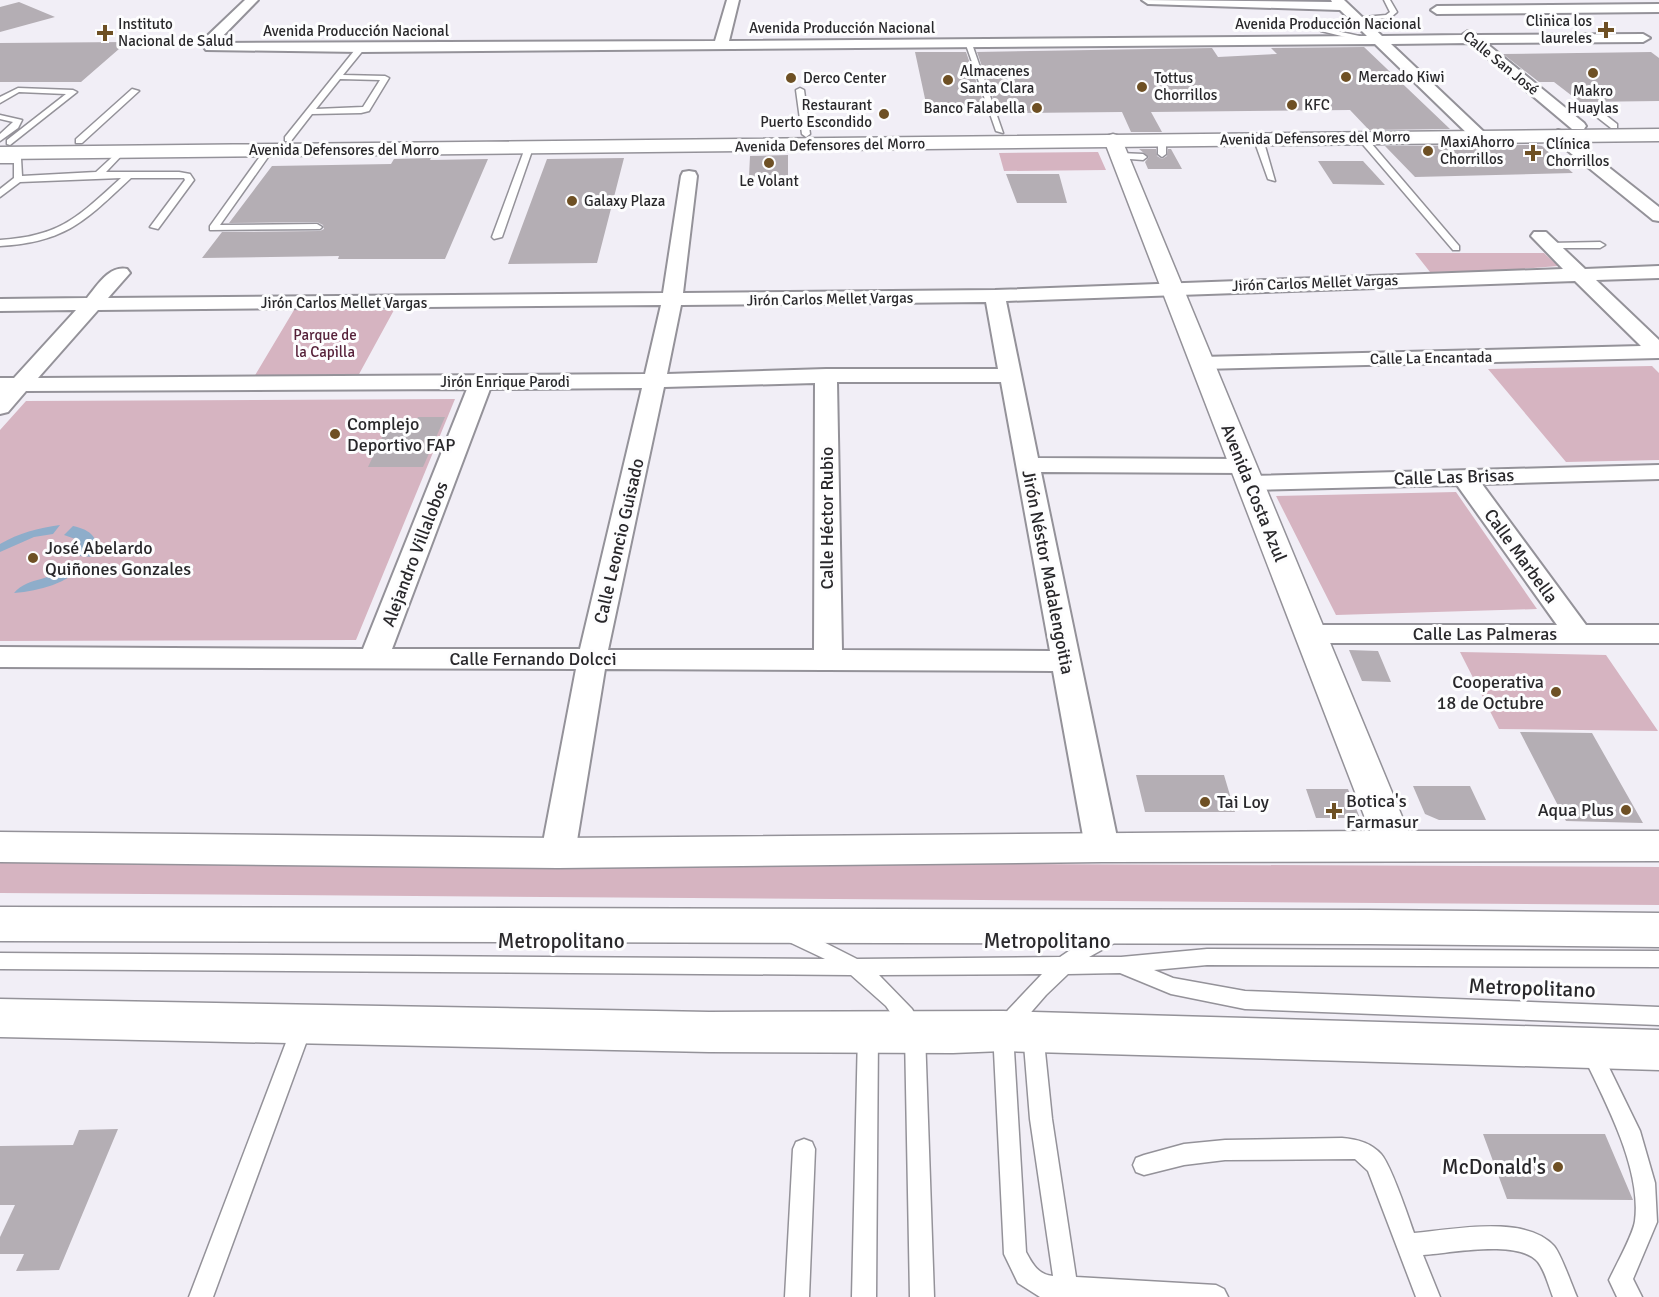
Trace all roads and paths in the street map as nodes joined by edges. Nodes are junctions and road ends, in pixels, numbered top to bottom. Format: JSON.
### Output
{"nodes":[{"id":1,"x":252,"y":0,"type":"edge"},
{"id":2,"x":733,"y":0,"type":"edge"},
{"id":3,"x":1148,"y":0,"type":"edge"},
{"id":4,"x":1387,"y":0,"type":"edge"},
{"id":5,"x":1424,"y":0,"type":"edge"},
{"id":6,"x":1518,"y":0,"type":"edge"},
{"id":7,"x":1340,"y":3,"type":"edge"},
{"id":8,"x":1659,"y":8,"type":"edge"},
{"id":9,"x":1531,"y":9,"type":"junction"},
{"id":10,"x":1597,"y":9,"type":"junction"},
{"id":11,"x":1437,"y":10,"type":"junction"},
{"id":12,"x":1356,"y":18,"type":"junction"},
{"id":13,"x":1323,"y":30,"type":"dead end"},
{"id":14,"x":1374,"y":40,"type":"junction"},
{"id":15,"x":1473,"y":40,"type":"junction"},
{"id":16,"x":968,"y":44,"type":"junction"},
{"id":17,"x":722,"y":46,"type":"junction"},
{"id":18,"x":361,"y":48,"type":"junction"},
{"id":19,"x":339,"y":77,"type":"junction"},
{"id":20,"x":800,"y":90,"type":"dead end"},
{"id":21,"x":135,"y":91,"type":"dead end"},
{"id":22,"x":0,"y":101,"type":"edge"},
{"id":23,"x":1591,"y":108,"type":"dead end"},
{"id":24,"x":311,"y":112,"type":"junction"},
{"id":25,"x":0,"y":117,"type":"edge"},
{"id":26,"x":1659,"y":125,"type":"edge"},
{"id":27,"x":1578,"y":126,"type":"junction"},
{"id":28,"x":1614,"y":126,"type":"junction"},
{"id":29,"x":1000,"y":131,"type":"junction"},
{"id":30,"x":1473,"y":132,"type":"junction"},
{"id":31,"x":806,"y":134,"type":"junction"},
{"id":32,"x":1558,"y":135,"type":"junction"},
{"id":33,"x":1659,"y":135,"type":"edge"},
{"id":34,"x":1362,"y":138,"type":"junction"},
{"id":35,"x":288,"y":139,"type":"junction"},
{"id":36,"x":1256,"y":139,"type":"junction"},
{"id":37,"x":79,"y":141,"type":"junction"},
{"id":38,"x":3,"y":143,"type":"edge"},
{"id":39,"x":415,"y":144,"type":"junction"},
{"id":40,"x":529,"y":148,"type":"junction"},
{"id":41,"x":269,"y":150,"type":"junction"},
{"id":42,"x":121,"y":152,"type":"junction"},
{"id":43,"x":1129,"y":157,"type":"junction"},
{"id":44,"x":0,"y":160,"type":"edge"},
{"id":45,"x":99,"y":175,"type":"junction"},
{"id":46,"x":129,"y":175,"type":"junction"},
{"id":47,"x":689,"y":176,"type":"dead end"},
{"id":48,"x":18,"y":179,"type":"junction"},
{"id":49,"x":1272,"y":179,"type":"dead end"},
{"id":50,"x":0,"y":194,"type":"edge"},
{"id":51,"x":1659,"y":216,"type":"edge"},
{"id":52,"x":155,"y":227,"type":"dead end"},
{"id":53,"x":317,"y":227,"type":"dead end"},
{"id":54,"x":497,"y":237,"type":"dead end"},
{"id":55,"x":1545,"y":241,"type":"joint"},
{"id":56,"x":0,"y":243,"type":"edge"},
{"id":57,"x":1600,"y":245,"type":"dead end"},
{"id":58,"x":1456,"y":248,"type":"dead end"},
{"id":59,"x":1659,"y":272,"type":"edge"},
{"id":60,"x":120,"y":273,"type":"dead end"},
{"id":61,"x":1579,"y":273,"type":"junction"},
{"id":62,"x":1172,"y":288,"type":"junction"},
{"id":63,"x":995,"y":296,"type":"junction"},
{"id":64,"x":672,"y":301,"type":"junction"},
{"id":65,"x":93,"y":305,"type":"junction"},
{"id":66,"x":0,"y":306,"type":"edge"},
{"id":67,"x":1659,"y":352,"type":"edge"},
{"id":68,"x":1202,"y":363,"type":"junction"},
{"id":69,"x":1009,"y":375,"type":"junction"},
{"id":70,"x":826,"y":376,"type":"junction"},
{"id":71,"x":656,"y":381,"type":"junction"},
{"id":72,"x":481,"y":382,"type":"junction"},
{"id":73,"x":10,"y":385,"type":"edge"},
{"id":74,"x":0,"y":407,"type":"edge"},
{"id":75,"x":1027,"y":465,"type":"junction"},
{"id":76,"x":1659,"y":472,"type":"edge"},
{"id":77,"x":1247,"y":474,"type":"junction"},
{"id":78,"x":1464,"y":477,"type":"junction"},
{"id":79,"x":1310,"y":634,"type":"junction"},
{"id":80,"x":1578,"y":634,"type":"junction"},
{"id":81,"x":1659,"y":634,"type":"edge"},
{"id":82,"x":0,"y":657,"type":"edge"},
{"id":83,"x":374,"y":658,"type":"junction"},
{"id":84,"x":592,"y":659,"type":"junction"},
{"id":85,"x":828,"y":660,"type":"junction"},
{"id":86,"x":1066,"y":662,"type":"junction"},
{"id":87,"x":1395,"y":846,"type":"junction"},
{"id":88,"x":1659,"y":846,"type":"edge"},
{"id":89,"x":0,"y":847,"type":"edge"},
{"id":90,"x":1102,"y":847,"type":"junction"},
{"id":91,"x":558,"y":853,"type":"junction"},
{"id":92,"x":0,"y":924,"type":"edge"},
{"id":93,"x":772,"y":926,"type":"junction"},
{"id":94,"x":1659,"y":930,"type":"edge"},
{"id":95,"x":1125,"y":945,"type":"junction"},
{"id":96,"x":1659,"y":959,"type":"edge"},
{"id":97,"x":0,"y":961,"type":"edge"},
{"id":98,"x":1062,"y":965,"type":"junction"},
{"id":99,"x":854,"y":967,"type":"junction"},
{"id":100,"x":1659,"y":1016,"type":"edge"},
{"id":101,"x":0,"y":1018,"type":"edge"},
{"id":102,"x":303,"y":1024,"type":"junction"},
{"id":103,"x":1018,"y":1032,"type":"junction"},
{"id":104,"x":868,"y":1033,"type":"junction"},
{"id":105,"x":915,"y":1033,"type":"junction"},
{"id":106,"x":1589,"y":1048,"type":"junction"},
{"id":107,"x":1659,"y":1050,"type":"edge"},
{"id":108,"x":804,"y":1149,"type":"dead end"},
{"id":109,"x":1144,"y":1165,"type":"dead end"},
{"id":110,"x":1407,"y":1245,"type":"junction"},
{"id":111,"x":1066,"y":1288,"type":"junction"},
{"id":112,"x":201,"y":1297,"type":"edge"},
{"id":113,"x":797,"y":1297,"type":"edge"},
{"id":114,"x":864,"y":1297,"type":"edge"},
{"id":115,"x":922,"y":1297,"type":"edge"},
{"id":116,"x":1216,"y":1297,"type":"edge"},
{"id":117,"x":1428,"y":1297,"type":"edge"},
{"id":118,"x":1564,"y":1297,"type":"edge"},
{"id":119,"x":1630,"y":1297,"type":"edge"}],
"edges":[{"from":1,"to":18,"type":"street","name":"Avenida Producción Nacional"},
{"from":2,"to":17,"type":"street"},
{"from":3,"to":7,"type":"street"},
{"from":4,"to":12,"type":"lane"},
{"from":5,"to":11,"type":"street","name":"Calle San José"},
{"from":6,"to":9,"type":"street"},
{"from":7,"to":12,"type":"street"},
{"from":8,"to":10,"type":"street"},
{"from":9,"to":10,"type":"street"},
{"from":9,"to":11,"type":"street"},
{"from":10,"to":15,"type":"street","name":"Avenida Producción Nacional"},
{"from":11,"to":15,"type":"street","name":"Calle San José"},
{"from":12,"to":14,"type":"street"},
{"from":13,"to":14,"type":"lane"},
{"from":14,"to":15,"type":"street","name":"Avenida Producción Nacional"},
{"from":14,"to":16,"type":"street","name":"Avenida Producción Nacional"},
{"from":14,"to":30,"type":"street"},
{"from":15,"to":27,"type":"street","name":"Calle San José"},
{"from":16,"to":17,"type":"street","name":"Avenida Producción Nacional"},
{"from":16,"to":29,"type":"lane"},
{"from":17,"to":18,"type":"street","name":"Avenida Producción Nacional"},
{"from":18,"to":19,"type":"lane"},
{"from":19,"to":24,"type":"lane"},
{"from":19,"to":24,"type":"lane"},
{"from":20,"to":31,"type":"lane"},
{"from":21,"to":37,"type":"lane"},
{"from":22,"to":38,"type":"lane"},
{"from":23,"to":28,"type":"lane"},
{"from":24,"to":35,"type":"lane"},
{"from":25,"to":38,"type":"lane"},
{"from":26,"to":28,"type":"main road","name":"Avenida Defensores del Morro"},
{"from":27,"to":28,"type":"main road","name":"Avenida Defensores del Morro"},
{"from":27,"to":30,"type":"main road","name":"Avenida Defensores del Morro"},
{"from":29,"to":30,"type":"main road","name":"Avenida Defensores del Morro"},
{"from":29,"to":31,"type":"main road","name":"Avenida Defensores del Morro"},
{"from":30,"to":32,"type":"main road","name":"Avenida Defensores del Morro"},
{"from":30,"to":34,"type":"main road","name":"Avenida Defensores del Morro"},
{"from":31,"to":39,"type":"main road","name":"Avenida Defensores del Morro"},
{"from":32,"to":33,"type":"main road","name":"Avenida Defensores del Morro"},
{"from":32,"to":51,"type":"street"},
{"from":34,"to":36,"type":"main road","name":"Avenida Defensores del Morro"},
{"from":34,"to":58,"type":"lane"},
{"from":35,"to":37,"type":"main road","name":"Avenida Defensores del Morro"},
{"from":35,"to":39,"type":"main road","name":"Avenida Defensores del Morro"},
{"from":36,"to":43,"type":"main road","name":"Avenida Defensores del Morro"},
{"from":36,"to":49,"type":"lane"},
{"from":37,"to":38,"type":"main road","name":"Avenida Defensores del Morro"},
{"from":38,"to":42,"type":"main road","name":"Avenida Defensores del Morro"},
{"from":39,"to":40,"type":"main road","name":"Avenida Defensores del Morro"},
{"from":39,"to":41,"type":"main road","name":"Avenida Defensores del Morro"},
{"from":40,"to":43,"type":"main road","name":"Avenida Defensores del Morro"},
{"from":40,"to":54,"type":"lane"},
{"from":41,"to":42,"type":"main road","name":"Avenida Defensores del Morro"},
{"from":41,"to":53,"type":"lane"},
{"from":42,"to":45,"type":"lane"},
{"from":43,"to":62,"type":"main road","name":"Avenida Costa Azul"},
{"from":44,"to":48,"type":"lane"},
{"from":45,"to":46,"type":"lane"},
{"from":45,"to":48,"type":"lane"},
{"from":46,"to":52,"type":"lane"},
{"from":46,"to":56,"type":"lane"},
{"from":47,"to":64,"type":"street","name":"Calle Leoncio Guisado"},
{"from":48,"to":50,"type":"lane"},
{"from":55,"to":57,"type":"lane"},
{"from":55,"to":61,"type":"street"},
{"from":59,"to":61,"type":"street","name":"Jirón Carlos Mellet Vargas"},
{"from":60,"to":65,"type":"street"},
{"from":61,"to":62,"type":"street","name":"Jirón Carlos Mellet Vargas"},
{"from":61,"to":67,"type":"street"},
{"from":62,"to":63,"type":"street","name":"Jirón Carlos Mellet Vargas"},
{"from":62,"to":68,"type":"main road","name":"Avenida Costa Azul"},
{"from":63,"to":64,"type":"street","name":"Jirón Carlos Mellet Vargas"},
{"from":63,"to":69,"type":"street","name":"Jirón Néstor Madalengoitia"},
{"from":64,"to":65,"type":"street","name":"Jirón Carlos Mellet Vargas"},
{"from":64,"to":71,"type":"street","name":"Calle Leoncio Guisado"},
{"from":65,"to":66,"type":"street","name":"Jirón Carlos Mellet Vargas"},
{"from":65,"to":73,"type":"street"},
{"from":67,"to":68,"type":"street","name":"Calle La Encantada"},
{"from":68,"to":77,"type":"main road","name":"Avenida Costa Azul"},
{"from":69,"to":70,"type":"street","name":"Jirón Enrique Parodi"},
{"from":69,"to":75,"type":"street","name":"Jirón Néstor Madalengoitia"},
{"from":70,"to":71,"type":"street","name":"Jirón Enrique Parodi"},
{"from":70,"to":85,"type":"street","name":"Calle Héctor Rubio"},
{"from":71,"to":72,"type":"street","name":"Jirón Enrique Parodi"},
{"from":71,"to":84,"type":"street","name":"Calle Leoncio Guisado"},
{"from":72,"to":73,"type":"street","name":"Jirón Enrique Parodi"},
{"from":72,"to":83,"type":"street","name":"Alejandro Villalobos"},
{"from":73,"to":74,"type":"street"},
{"from":75,"to":77,"type":"street","name":"Calle Las Brisas"},
{"from":75,"to":86,"type":"street","name":"Jirón Néstor Madalengoitia"},
{"from":76,"to":78,"type":"street","name":"Calle Las Brisas"},
{"from":77,"to":78,"type":"street","name":"Calle Las Brisas"},
{"from":77,"to":79,"type":"main road","name":"Avenida Costa Azul"},
{"from":78,"to":80,"type":"street","name":"Calle Marbella"},
{"from":79,"to":80,"type":"street","name":"Calle Las Palmeras"},
{"from":79,"to":87,"type":"main road","name":"Avenida Costa Azul"},
{"from":80,"to":81,"type":"street","name":"Calle Las Palmeras"},
{"from":82,"to":83,"type":"street","name":"Calle Fernando Dolcci"},
{"from":83,"to":84,"type":"street","name":"Calle Fernando Dolcci"},
{"from":84,"to":85,"type":"street","name":"Calle Fernando Dolcci"},
{"from":84,"to":91,"type":"street","name":"Calle Leoncio Guisado"},
{"from":85,"to":86,"type":"street","name":"Calle Fernando Dolcci"},
{"from":86,"to":90,"type":"street","name":"Jirón Néstor Madalengoitia"},
{"from":87,"to":88,"type":"main road"},
{"from":87,"to":90,"type":"main road"},
{"from":89,"to":91,"type":"main road"},
{"from":90,"to":91,"type":"main road"},
{"from":92,"to":93,"type":"main road"},
{"from":93,"to":95,"type":"main road"},
{"from":93,"to":99,"type":"lane"},
{"from":94,"to":95,"type":"main road"},
{"from":95,"to":96,"type":"lane","name":"Metropolitano"},
{"from":95,"to":98,"type":"lane","name":"Metropolitano"},
{"from":95,"to":98,"type":"lane"},
{"from":95,"to":100,"type":"lane","name":"Metropolitano"},
{"from":97,"to":99,"type":"lane","name":"Metropolitano"},
{"from":98,"to":99,"type":"lane","name":"Metropolitano"},
{"from":98,"to":103,"type":"lane"},
{"from":99,"to":105,"type":"lane"},
{"from":101,"to":102,"type":"main road"},
{"from":102,"to":104,"type":"main road"},
{"from":102,"to":112,"type":"lane"},
{"from":103,"to":105,"type":"main road"},
{"from":103,"to":106,"type":"main road"},
{"from":103,"to":111,"type":"lane"},
{"from":103,"to":111,"type":"lane"},
{"from":104,"to":105,"type":"main road"},
{"from":104,"to":114,"type":"lane"},
{"from":105,"to":115,"type":"lane"},
{"from":106,"to":107,"type":"main road"},
{"from":106,"to":119,"type":"lane"},
{"from":108,"to":113,"type":"lane"},
{"from":109,"to":110,"type":"lane"},
{"from":110,"to":117,"type":"lane"},
{"from":110,"to":118,"type":"lane"},
{"from":111,"to":116,"type":"lane"}]}
